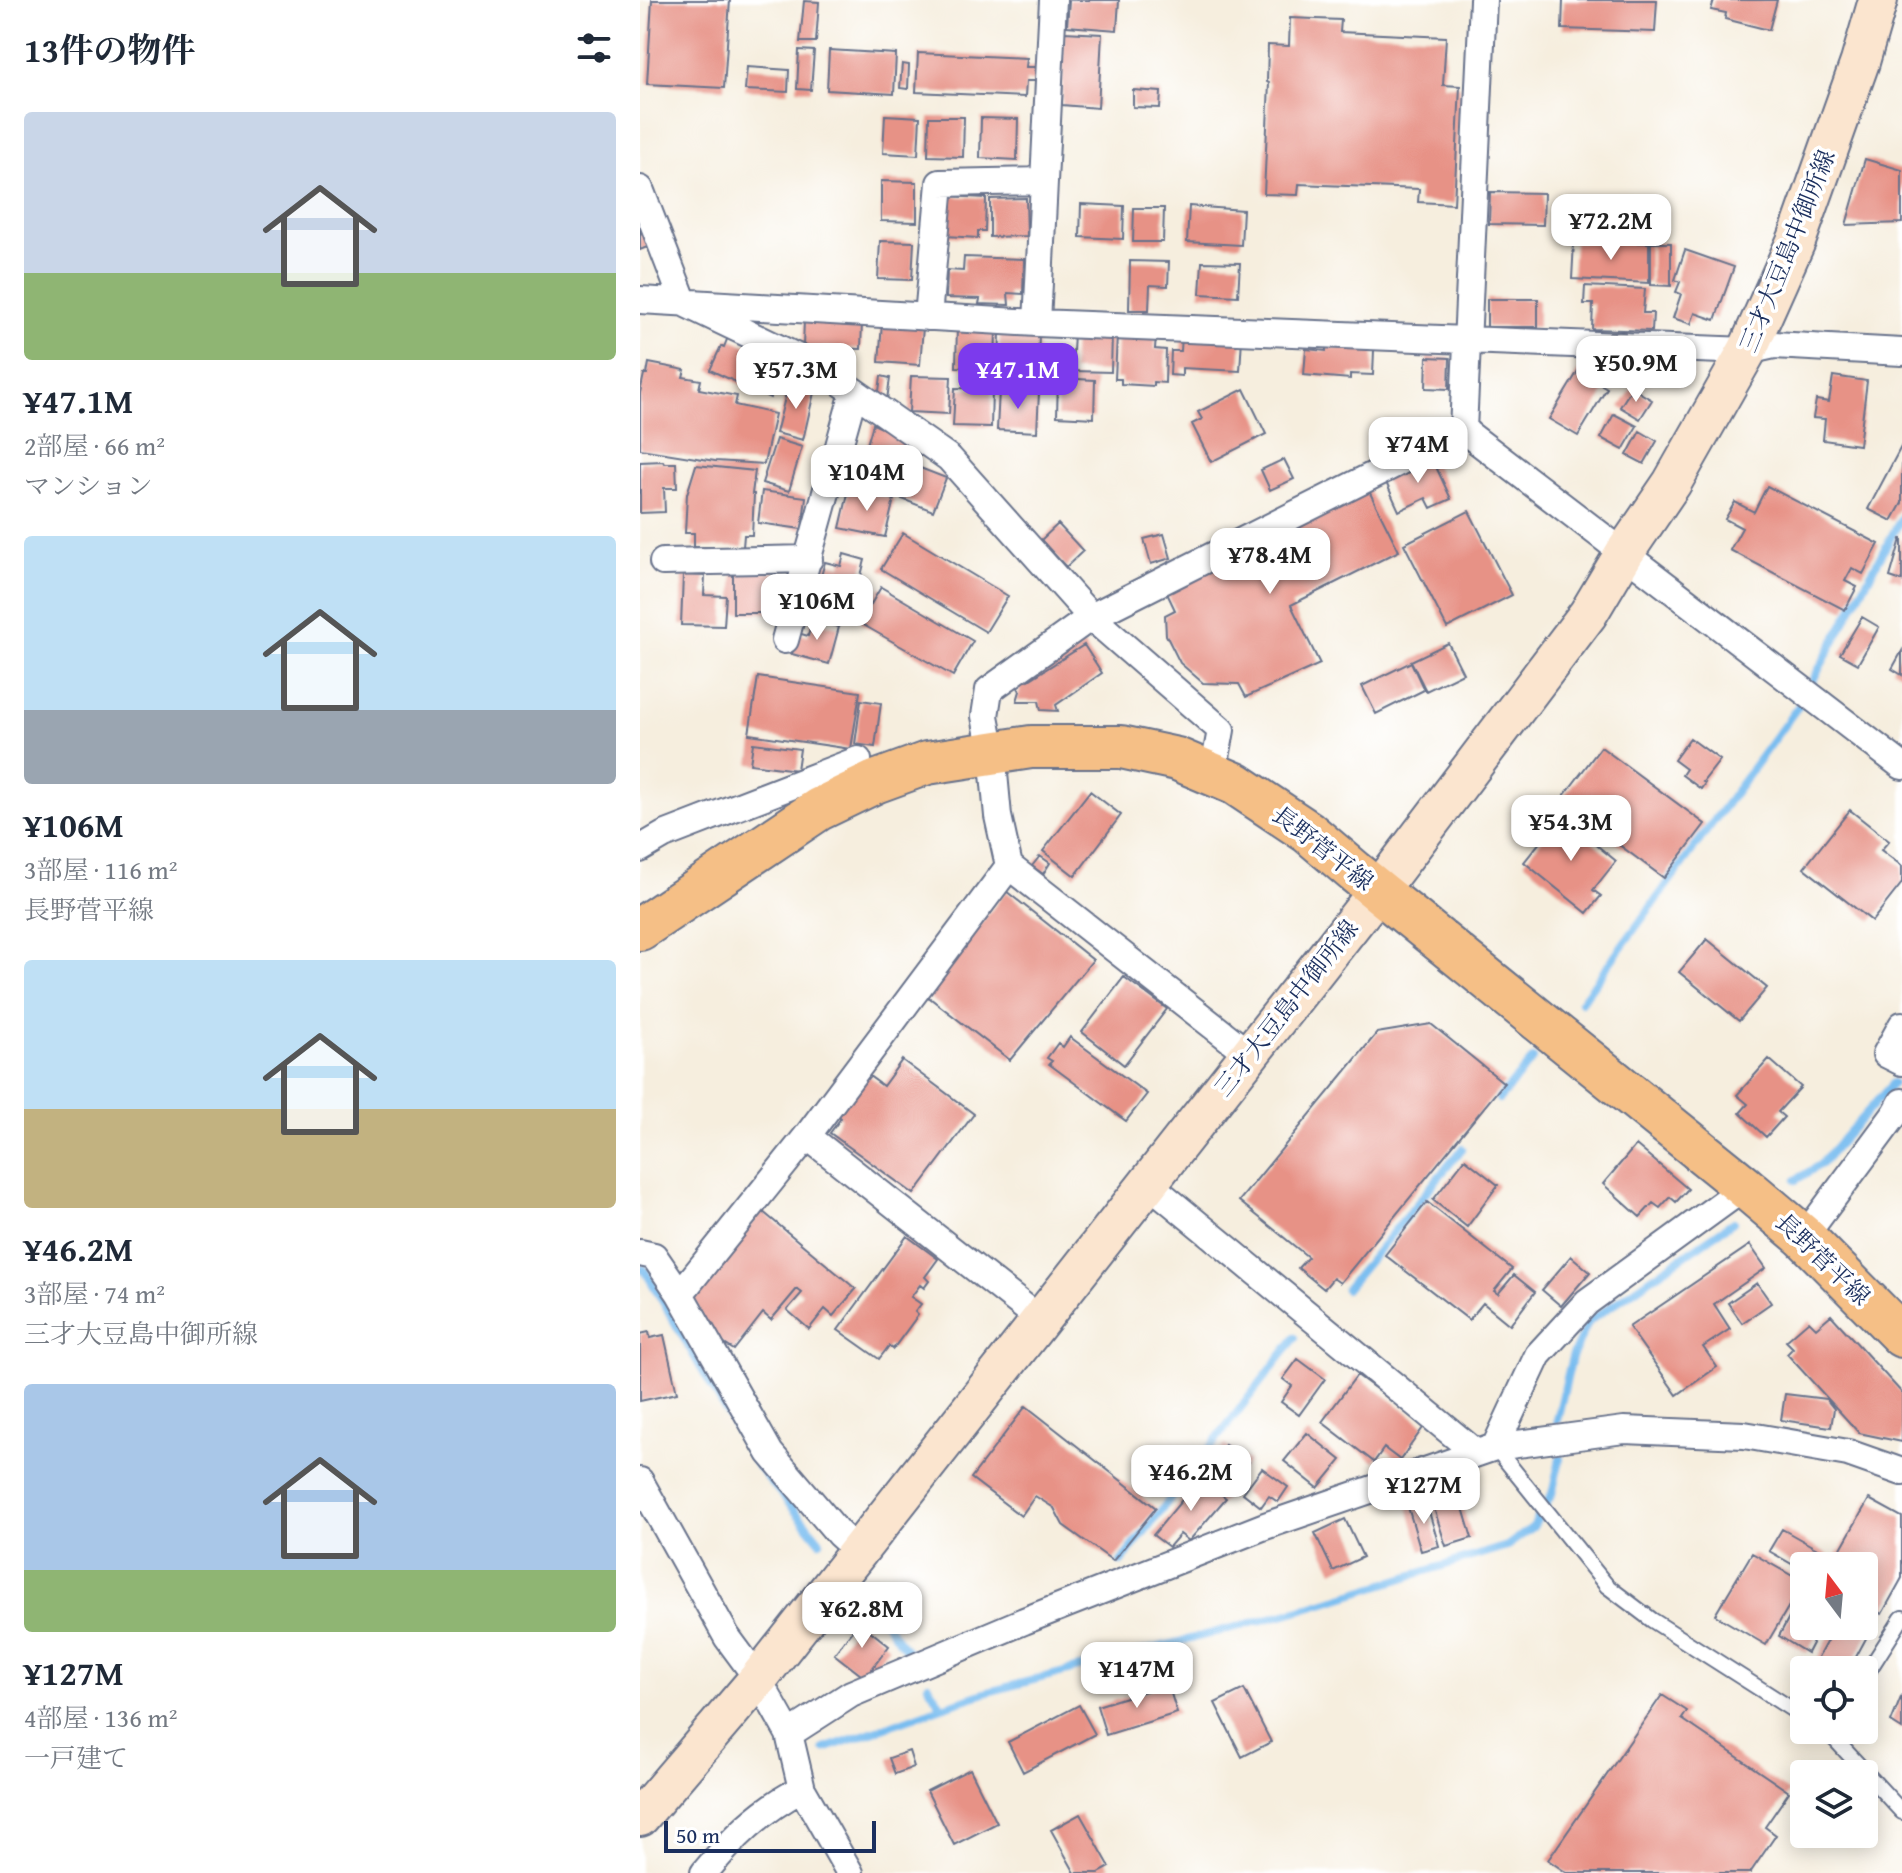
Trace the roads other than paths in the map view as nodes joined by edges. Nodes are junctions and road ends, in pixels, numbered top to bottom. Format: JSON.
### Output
{"nodes":[{"id":1,"x":1053,"y":0,"type":"edge"},
{"id":2,"x":1483,"y":0,"type":"edge"},
{"id":3,"x":1878,"y":0,"type":"edge"},
{"id":4,"x":1044,"y":181,"type":"junction"},
{"id":5,"x":640,"y":189,"type":"edge"},
{"id":6,"x":640,"y":300,"type":"edge"},
{"id":7,"x":684,"y":303,"type":"junction"},
{"id":8,"x":928,"y":317,"type":"junction"},
{"id":9,"x":1037,"y":323,"type":"junction"},
{"id":10,"x":1466,"y":340,"type":"junction"},
{"id":11,"x":1747,"y":351,"type":"junction"},
{"id":12,"x":1902,"y":352,"type":"edge"},
{"id":13,"x":854,"y":392,"type":"junction"},
{"id":14,"x":1463,"y":430,"type":"junction"},
{"id":15,"x":1625,"y":552,"type":"junction"},
{"id":16,"x":809,"y":559,"type":"junction"},
{"id":17,"x":663,"y":562,"type":"dead end"},
{"id":18,"x":1091,"y":617,"type":"junction"},
{"id":19,"x":785,"y":640,"type":"dead end"},
{"id":20,"x":992,"y":752,"type":"junction"},
{"id":21,"x":858,"y":760,"type":"dead end"},
{"id":22,"x":1902,"y":766,"type":"edge"},
{"id":23,"x":1208,"y":772,"type":"junction"},
{"id":24,"x":640,"y":849,"type":"edge"},
{"id":25,"x":1009,"y":866,"type":"junction"},
{"id":26,"x":1378,"y":891,"type":"junction"},
{"id":27,"x":640,"y":929,"type":"edge"},
{"id":28,"x":1902,"y":1025,"type":"edge"},
{"id":29,"x":1249,"y":1054,"type":"junction"},
{"id":30,"x":1902,"y":1062,"type":"edge"},
{"id":31,"x":1900,"y":1110,"type":"edge"},
{"id":32,"x":807,"y":1136,"type":"junction"},
{"id":33,"x":1149,"y":1184,"type":"junction"},
{"id":34,"x":1745,"y":1187,"type":"junction"},
{"id":35,"x":1804,"y":1237,"type":"junction"},
{"id":36,"x":640,"y":1253,"type":"edge"},
{"id":37,"x":680,"y":1294,"type":"junction"},
{"id":38,"x":1041,"y":1320,"type":"junction"},
{"id":39,"x":1902,"y":1336,"type":"edge"},
{"id":40,"x":1486,"y":1450,"type":"junction"},
{"id":41,"x":1902,"y":1472,"type":"edge"},
{"id":42,"x":640,"y":1481,"type":"edge"},
{"id":43,"x":859,"y":1552,"type":"junction"},
{"id":44,"x":1902,"y":1618,"type":"edge"},
{"id":45,"x":1878,"y":1656,"type":"edge"},
{"id":46,"x":758,"y":1679,"type":"junction"},
{"id":47,"x":1790,"y":1708,"type":"edge"},
{"id":48,"x":789,"y":1734,"type":"junction"},
{"id":49,"x":1840,"y":1744,"type":"edge"},
{"id":50,"x":802,"y":1789,"type":"junction"},
{"id":51,"x":1902,"y":1812,"type":"edge"},
{"id":52,"x":640,"y":1817,"type":"edge"},
{"id":53,"x":744,"y":1829,"type":"junction"},
{"id":54,"x":704,"y":1873,"type":"edge"},
{"id":55,"x":723,"y":1873,"type":"edge"},
{"id":56,"x":850,"y":1873,"type":"edge"}],
"edges":[{"from":1,"to":4,"type":"street"},
{"from":2,"to":10,"type":"street"},
{"from":3,"to":11,"type":"main road","name":"三才大豆島中御所線"},
{"from":4,"to":8,"type":"street"},
{"from":4,"to":9,"type":"street"},
{"from":5,"to":7,"type":"street"},
{"from":6,"to":7,"type":"street"},
{"from":7,"to":8,"type":"street"},
{"from":7,"to":13,"type":"street"},
{"from":8,"to":9,"type":"street"},
{"from":9,"to":10,"type":"street"},
{"from":10,"to":11,"type":"street"},
{"from":10,"to":14,"type":"street"},
{"from":11,"to":12,"type":"street"},
{"from":11,"to":15,"type":"main road","name":"三才大豆島中御所線"},
{"from":13,"to":16,"type":"street"},
{"from":13,"to":18,"type":"street"},
{"from":14,"to":15,"type":"street"},
{"from":14,"to":18,"type":"street"},
{"from":15,"to":22,"type":"street"},
{"from":15,"to":26,"type":"main road","name":"三才大豆島中御所線"},
{"from":16,"to":17,"type":"street"},
{"from":16,"to":19,"type":"street"},
{"from":18,"to":20,"type":"street"},
{"from":18,"to":23,"type":"street"},
{"from":20,"to":23,"type":"main road","name":"長野菅平線"},
{"from":20,"to":25,"type":"street"},
{"from":20,"to":27,"type":"main road","name":"長野菅平線"},
{"from":21,"to":24,"type":"street"},
{"from":23,"to":26,"type":"main road","name":"長野菅平線"},
{"from":25,"to":29,"type":"street"},
{"from":25,"to":32,"type":"street"},
{"from":26,"to":29,"type":"main road","name":"三才大豆島中御所線"},
{"from":26,"to":34,"type":"main road","name":"長野菅平線"},
{"from":28,"to":30,"type":"street"},
{"from":29,"to":33,"type":"main road","name":"三才大豆島中御所線"},
{"from":31,"to":35,"type":"street"},
{"from":32,"to":37,"type":"street"},
{"from":32,"to":38,"type":"street"},
{"from":33,"to":38,"type":"main road","name":"三才大豆島中御所線"},
{"from":33,"to":40,"type":"street"},
{"from":34,"to":35,"type":"main road","name":"長野菅平線"},
{"from":34,"to":40,"type":"street"},
{"from":35,"to":39,"type":"main road","name":"長野菅平線"},
{"from":36,"to":37,"type":"street"},
{"from":37,"to":43,"type":"street"},
{"from":38,"to":43,"type":"main road","name":"三才大豆島中御所線"},
{"from":40,"to":41,"type":"street"},
{"from":40,"to":47,"type":"lane"},
{"from":40,"to":48,"type":"street"},
{"from":42,"to":46,"type":"street"},
{"from":43,"to":46,"type":"main road","name":"三才大豆島中御所線"},
{"from":44,"to":45,"type":"lane"},
{"from":46,"to":48,"type":"street"},
{"from":46,"to":52,"type":"main road","name":"三才大豆島中御所線"},
{"from":48,"to":50,"type":"street"},
{"from":49,"to":51,"type":"lane"},
{"from":50,"to":53,"type":"street"},
{"from":50,"to":56,"type":"street"},
{"from":53,"to":54,"type":"street"},
{"from":53,"to":55,"type":"street"}]}
